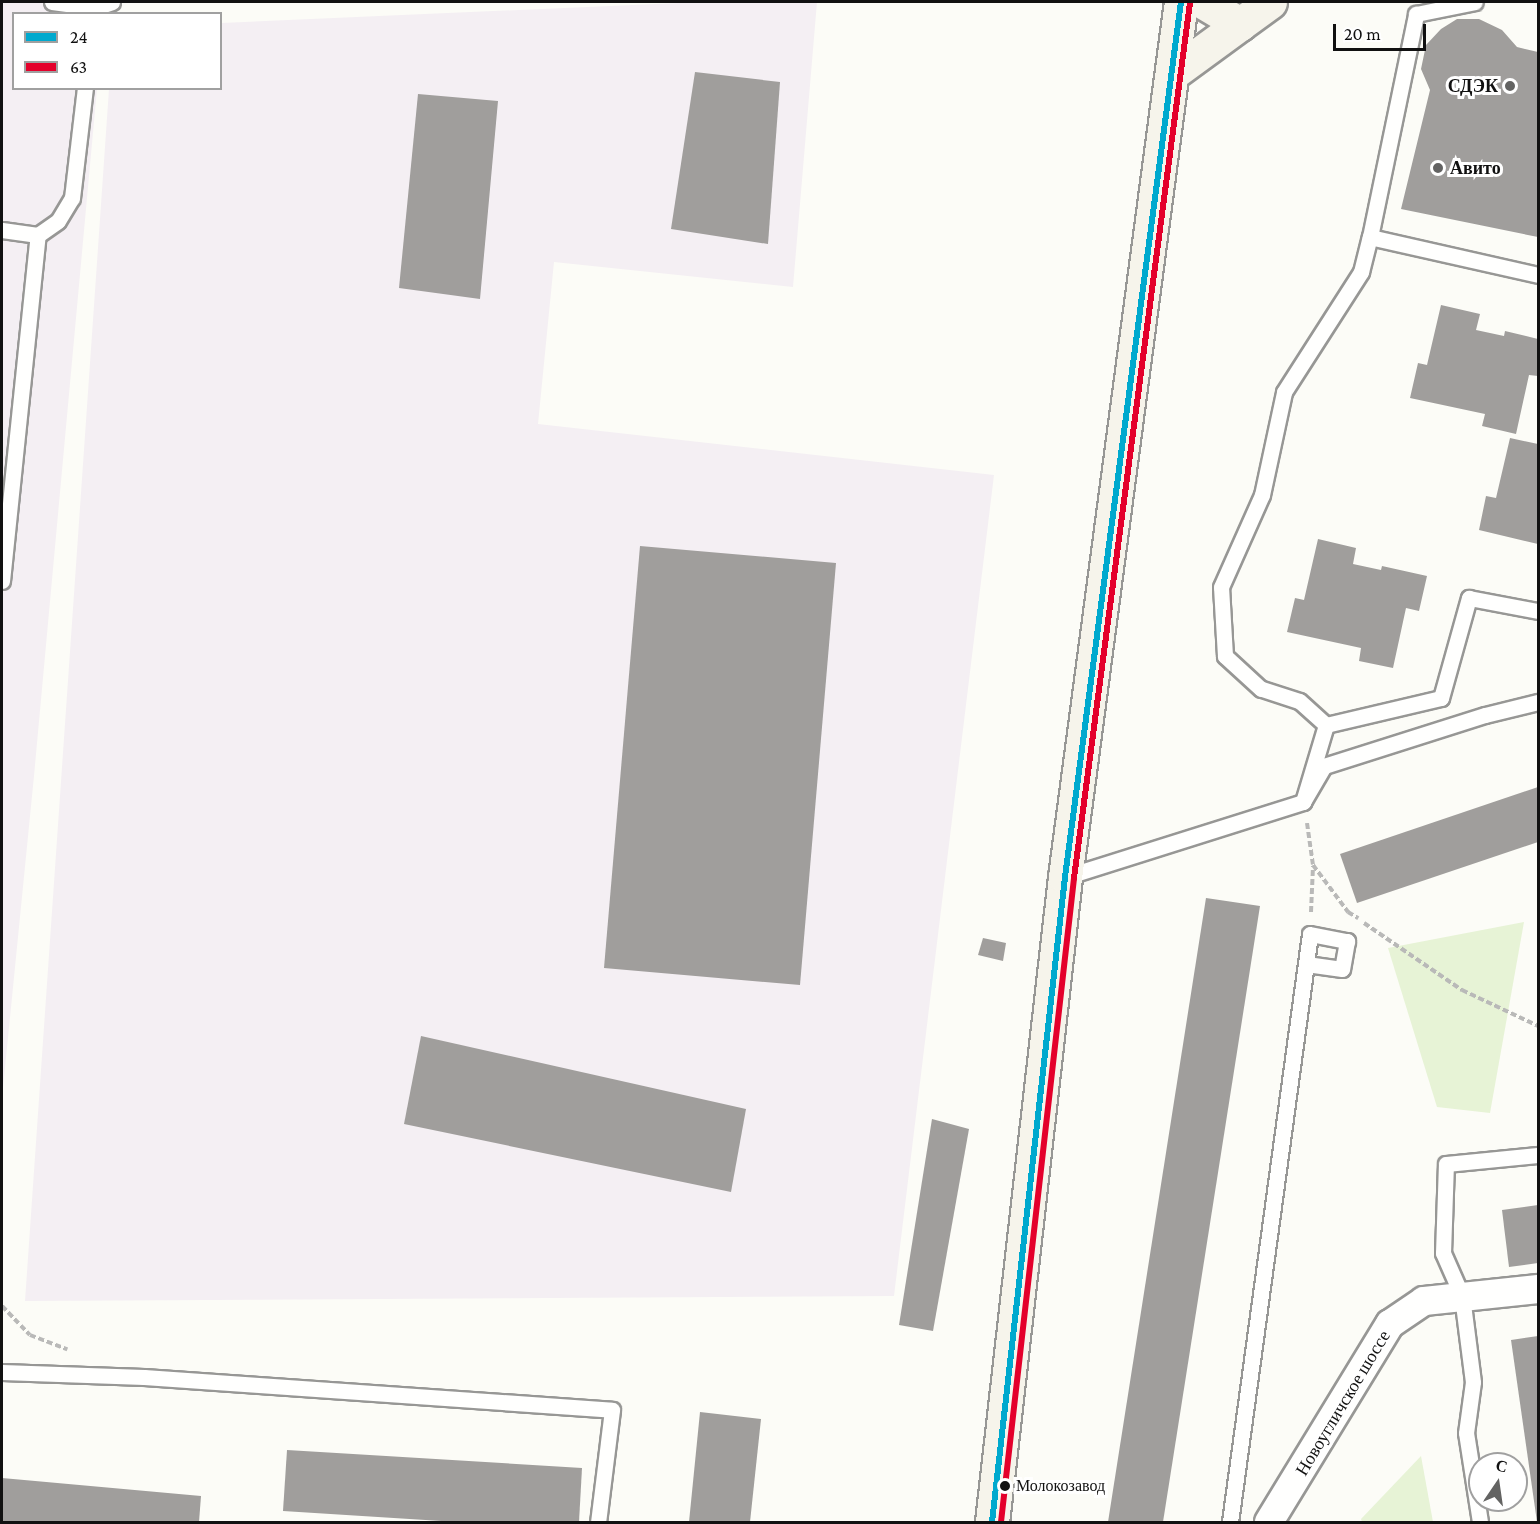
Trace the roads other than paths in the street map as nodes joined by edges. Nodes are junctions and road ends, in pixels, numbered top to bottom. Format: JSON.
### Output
{"nodes":[{"id":1,"x":52,"y":2,"type":"edge"},
{"id":2,"x":112,"y":2,"type":"edge"},
{"id":3,"x":1181,"y":2,"type":"edge"},
{"id":4,"x":1203,"y":2,"type":"edge"},
{"id":5,"x":1270,"y":2,"type":"edge"},
{"id":6,"x":1475,"y":2,"type":"edge"},
{"id":7,"x":94,"y":11,"type":"edge"},
{"id":8,"x":1240,"y":24,"type":"junction"},
{"id":9,"x":1173,"y":73,"type":"junction"},
{"id":10,"x":85,"y":90,"type":"edge"},
{"id":11,"x":2,"y":230,"type":"edge"},
{"id":12,"x":38,"y":235,"type":"junction"},
{"id":13,"x":1370,"y":237,"type":"junction"},
{"id":14,"x":1539,"y":275,"type":"edge"},
{"id":15,"x":2,"y":581,"type":"edge"},
{"id":16,"x":1539,"y":611,"type":"edge"},
{"id":17,"x":1539,"y":702,"type":"edge"},
{"id":18,"x":1326,"y":725,"type":"junction"},
{"id":19,"x":1303,"y":802,"type":"junction"},
{"id":20,"x":1065,"y":877,"type":"junction"},
{"id":21,"x":1306,"y":964,"type":"junction"},
{"id":22,"x":1539,"y":1155,"type":"edge"},
{"id":23,"x":1539,"y":1289,"type":"edge"},
{"id":24,"x":1462,"y":1296,"type":"junction"},
{"id":25,"x":2,"y":1372,"type":"edge"},
{"id":26,"x":598,"y":1522,"type":"edge"},
{"id":27,"x":992,"y":1522,"type":"edge"},
{"id":28,"x":1230,"y":1522,"type":"edge"},
{"id":29,"x":1269,"y":1522,"type":"edge"},
{"id":30,"x":1480,"y":1522,"type":"edge"}],
"edges":[{"from":1,"to":7,"type":"lane"},
{"from":2,"to":7,"type":"lane"},
{"from":3,"to":9,"type":"main road"},
{"from":4,"to":8,"type":"main road"},
{"from":5,"to":8,"type":"main road"},
{"from":6,"to":13,"type":"lane"},
{"from":8,"to":9,"type":"main road"},
{"from":9,"to":20,"type":"main road"},
{"from":10,"to":12,"type":"lane"},
{"from":11,"to":12,"type":"lane"},
{"from":12,"to":15,"type":"lane"},
{"from":13,"to":14,"type":"lane"},
{"from":13,"to":18,"type":"lane"},
{"from":16,"to":18,"type":"lane"},
{"from":17,"to":19,"type":"lane"},
{"from":18,"to":19,"type":"lane"},
{"from":19,"to":20,"type":"lane"},
{"from":20,"to":27,"type":"main road"},
{"from":21,"to":21,"type":"lane"},
{"from":21,"to":28,"type":"lane"},
{"from":22,"to":24,"type":"lane"},
{"from":23,"to":24,"type":"street","name":"Новоугличское шоссе"},
{"from":24,"to":29,"type":"street","name":"Новоугличское шоссе"},
{"from":24,"to":30,"type":"lane"},
{"from":25,"to":26,"type":"lane"}]}
